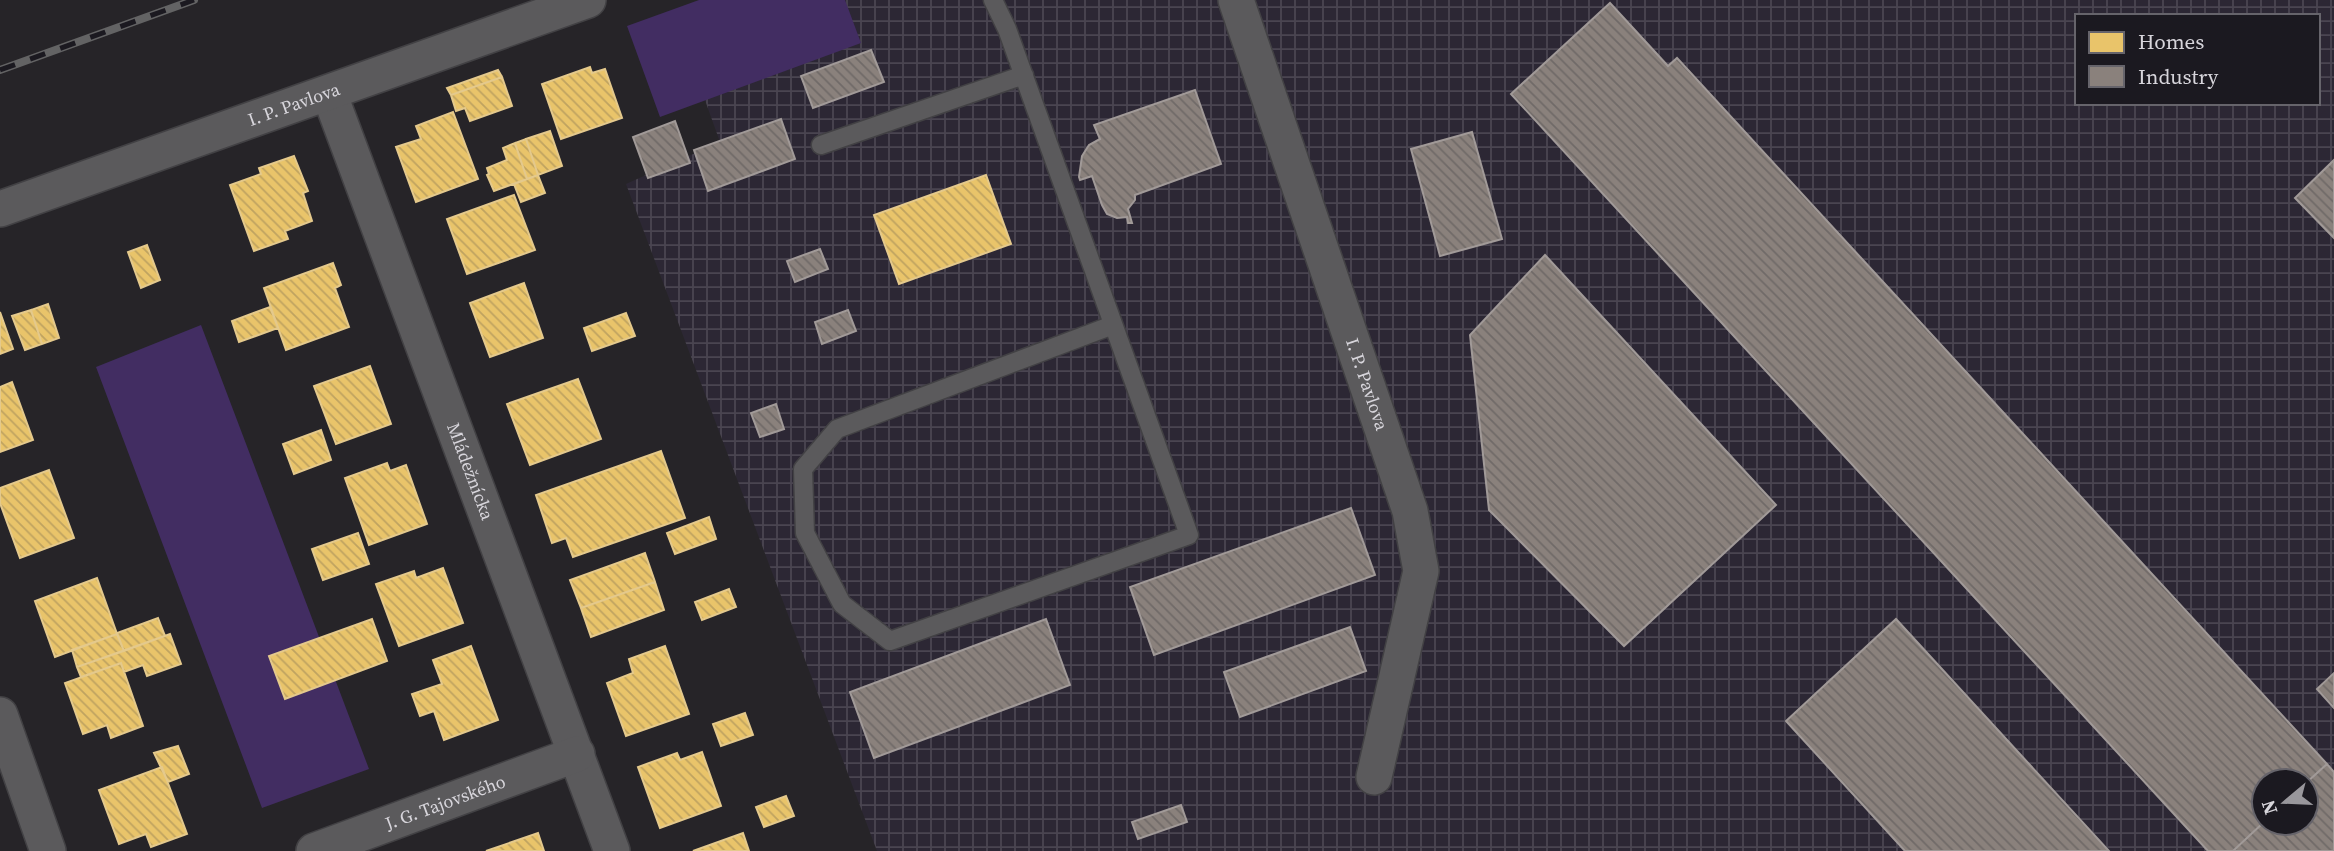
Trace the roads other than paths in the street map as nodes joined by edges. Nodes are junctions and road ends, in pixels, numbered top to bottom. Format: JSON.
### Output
{"nodes":[{"id":1,"x":588,"y":0,"type":"edge"},
{"id":2,"x":993,"y":0,"type":"edge"},
{"id":3,"x":1236,"y":0,"type":"edge"},
{"id":4,"x":1024,"y":75,"type":"junction"},
{"id":5,"x":330,"y":93,"type":"junction"},
{"id":6,"x":821,"y":145,"type":"dead end"},
{"id":7,"x":0,"y":209,"type":"edge"},
{"id":8,"x":1113,"y":326,"type":"junction"},
{"id":9,"x":0,"y":715,"type":"edge"},
{"id":10,"x":577,"y":754,"type":"junction"},
{"id":11,"x":1374,"y":777,"type":"dead end"},
{"id":12,"x":48,"y":851,"type":"edge"},
{"id":13,"x":314,"y":851,"type":"edge"},
{"id":14,"x":612,"y":851,"type":"edge"}],
"edges":[{"from":1,"to":5,"type":"street","name":"I. P. Pavlova"},
{"from":2,"to":4,"type":"lane"},
{"from":3,"to":11,"type":"street","name":"I. P. Pavlova"},
{"from":4,"to":6,"type":"lane"},
{"from":4,"to":8,"type":"lane"},
{"from":5,"to":7,"type":"street","name":"I. P. Pavlova"},
{"from":5,"to":10,"type":"street","name":"Mládežnícka"},
{"from":8,"to":8,"type":"lane"},
{"from":9,"to":12,"type":"street"},
{"from":10,"to":13,"type":"street","name":"J. G. Tajovského"},
{"from":10,"to":14,"type":"street","name":"Mládežnícka"}]}
